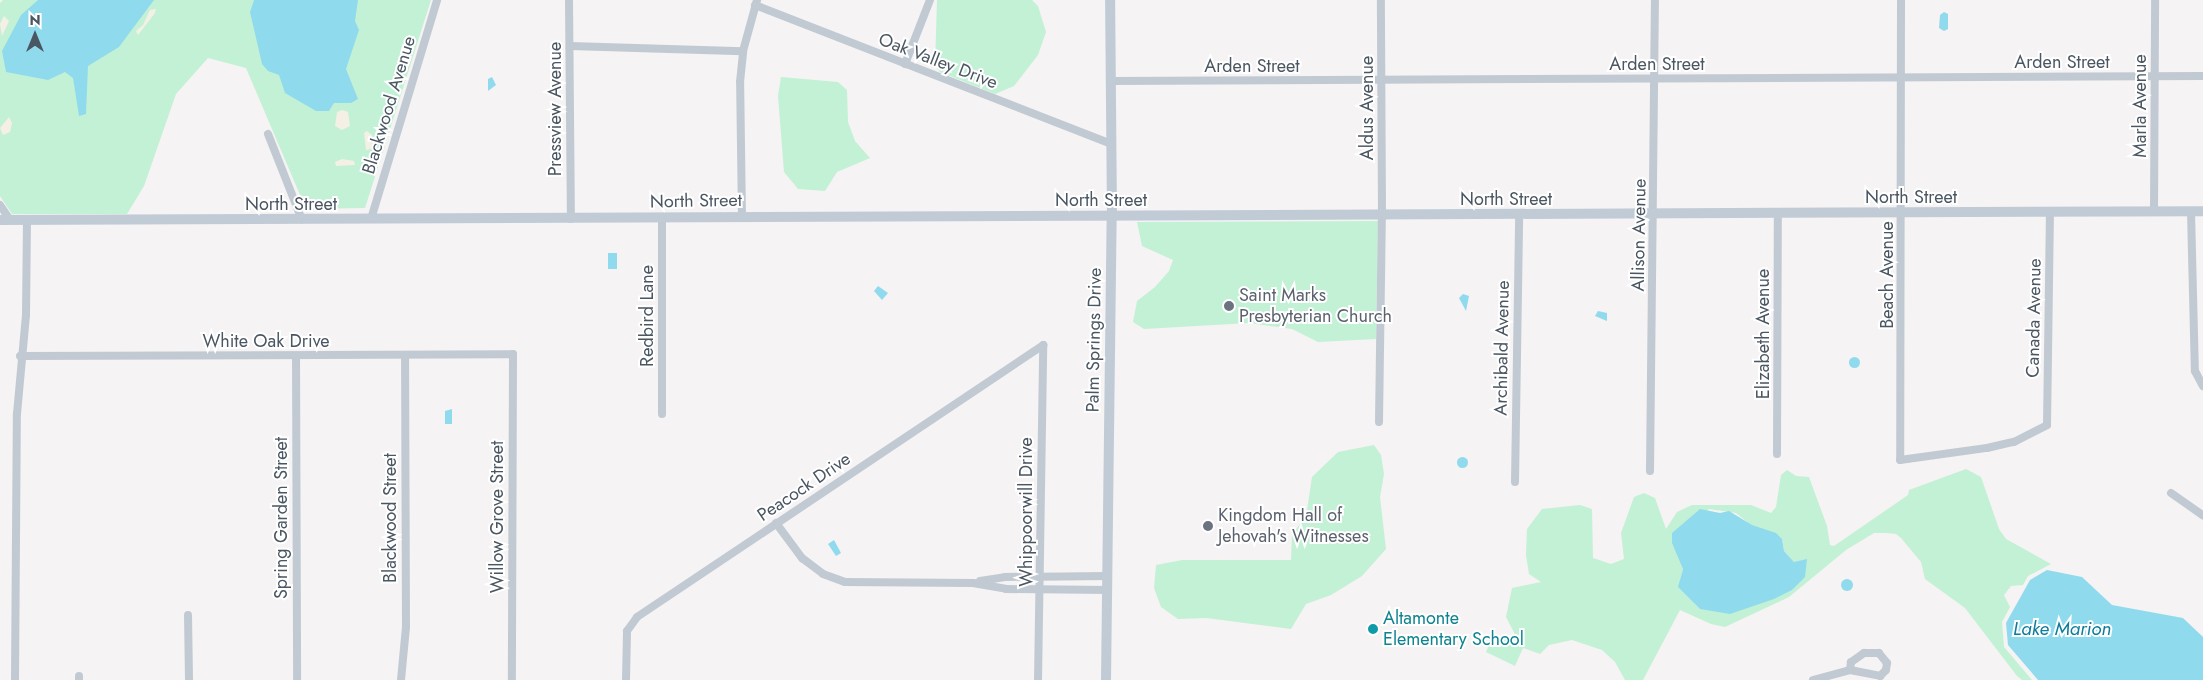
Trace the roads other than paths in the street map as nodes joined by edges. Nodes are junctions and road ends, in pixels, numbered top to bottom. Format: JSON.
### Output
{"nodes":[{"id":1,"x":437,"y":0,"type":"edge"},
{"id":2,"x":569,"y":0,"type":"edge"},
{"id":3,"x":930,"y":0,"type":"edge"},
{"id":4,"x":1110,"y":0,"type":"edge"},
{"id":5,"x":1381,"y":0,"type":"edge"},
{"id":6,"x":1655,"y":0,"type":"edge"},
{"id":7,"x":1901,"y":0,"type":"edge"},
{"id":8,"x":2155,"y":0,"type":"edge"},
{"id":9,"x":756,"y":3,"type":"edge"},
{"id":10,"x":570,"y":46,"type":"junction"},
{"id":11,"x":743,"y":51,"type":"junction"},
{"id":12,"x":905,"y":64,"type":"junction"},
{"id":13,"x":2203,"y":76,"type":"edge"},
{"id":14,"x":2156,"y":77,"type":"junction"},
{"id":15,"x":1655,"y":78,"type":"junction"},
{"id":16,"x":1901,"y":78,"type":"junction"},
{"id":17,"x":1110,"y":81,"type":"junction"},
{"id":18,"x":1381,"y":81,"type":"junction"},
{"id":19,"x":268,"y":134,"type":"dead end"},
{"id":20,"x":1111,"y":144,"type":"junction"},
{"id":21,"x":0,"y":206,"type":"edge"},
{"id":22,"x":2203,"y":211,"type":"edge"},
{"id":23,"x":2050,"y":212,"type":"junction"},
{"id":24,"x":2154,"y":212,"type":"junction"},
{"id":25,"x":2191,"y":212,"type":"junction"},
{"id":26,"x":1778,"y":213,"type":"junction"},
{"id":27,"x":1902,"y":213,"type":"junction"},
{"id":28,"x":1655,"y":214,"type":"junction"},
{"id":29,"x":1382,"y":215,"type":"junction"},
{"id":30,"x":1519,"y":216,"type":"junction"},
{"id":31,"x":742,"y":217,"type":"junction"},
{"id":32,"x":1112,"y":217,"type":"junction"},
{"id":33,"x":571,"y":218,"type":"junction"},
{"id":34,"x":662,"y":218,"type":"junction"},
{"id":35,"x":5,"y":220,"type":"edge"},
{"id":36,"x":28,"y":220,"type":"junction"},
{"id":37,"x":302,"y":220,"type":"junction"},
{"id":38,"x":371,"y":220,"type":"junction"},
{"id":39,"x":1043,"y":345,"type":"joint"},
{"id":40,"x":512,"y":354,"type":"joint"},
{"id":41,"x":405,"y":355,"type":"junction"},
{"id":42,"x":20,"y":356,"type":"junction"},
{"id":43,"x":296,"y":356,"type":"junction"},
{"id":44,"x":2203,"y":386,"type":"edge"},
{"id":45,"x":662,"y":414,"type":"dead end"},
{"id":46,"x":1379,"y":422,"type":"dead end"},
{"id":47,"x":1777,"y":454,"type":"dead end"},
{"id":48,"x":1900,"y":460,"type":"joint"},
{"id":49,"x":1650,"y":471,"type":"dead end"},
{"id":50,"x":1515,"y":482,"type":"dead end"},
{"id":51,"x":2171,"y":493,"type":"dead end"},
{"id":52,"x":2203,"y":515,"type":"edge"},
{"id":53,"x":776,"y":523,"type":"junction"},
{"id":54,"x":1041,"y":576,"type":"junction"},
{"id":55,"x":1108,"y":576,"type":"junction"},
{"id":56,"x":973,"y":583,"type":"junction"},
{"id":57,"x":1041,"y":590,"type":"junction"},
{"id":58,"x":1108,"y":590,"type":"junction"},
{"id":59,"x":188,"y":615,"type":"dead end"},
{"id":60,"x":1850,"y":670,"type":"junction"},
{"id":61,"x":15,"y":680,"type":"edge"},
{"id":62,"x":189,"y":680,"type":"edge"},
{"id":63,"x":297,"y":680,"type":"edge"},
{"id":64,"x":401,"y":680,"type":"edge"},
{"id":65,"x":512,"y":680,"type":"edge"},
{"id":66,"x":626,"y":680,"type":"edge"},
{"id":67,"x":1038,"y":680,"type":"edge"},
{"id":68,"x":1106,"y":680,"type":"edge"},
{"id":69,"x":1813,"y":680,"type":"edge"}],
"edges":[{"from":1,"to":38,"type":"street","name":"Blackwood Avenue"},
{"from":2,"to":10,"type":"street","name":"Pressview Avenue"},
{"from":3,"to":12,"type":"street"},
{"from":4,"to":17,"type":"street","name":"Palm Springs Drive"},
{"from":5,"to":18,"type":"street","name":"Aldus Avenue"},
{"from":6,"to":15,"type":"street","name":"Allison Avenue"},
{"from":7,"to":16,"type":"street","name":"Beach Avenue"},
{"from":8,"to":14,"type":"street","name":"Marla Avenue"},
{"from":9,"to":11,"type":"street"},
{"from":9,"to":12,"type":"street","name":"Oak Valley Drive"},
{"from":10,"to":11,"type":"street"},
{"from":10,"to":33,"type":"street","name":"Pressview Avenue"},
{"from":11,"to":31,"type":"street"},
{"from":12,"to":20,"type":"street","name":"Oak Valley Drive"},
{"from":13,"to":14,"type":"street","name":"Arden Street"},
{"from":14,"to":16,"type":"street","name":"Arden Street"},
{"from":14,"to":24,"type":"street","name":"Marla Avenue"},
{"from":15,"to":16,"type":"street","name":"Arden Street"},
{"from":15,"to":18,"type":"street","name":"Arden Street"},
{"from":15,"to":28,"type":"street","name":"Allison Avenue"},
{"from":16,"to":27,"type":"street","name":"Beach Avenue"},
{"from":17,"to":18,"type":"street","name":"Arden Street"},
{"from":17,"to":20,"type":"street","name":"Palm Springs Drive"},
{"from":18,"to":29,"type":"street","name":"Aldus Avenue"},
{"from":19,"to":37,"type":"street"},
{"from":20,"to":32,"type":"street","name":"Palm Springs Drive"},
{"from":21,"to":35,"type":"street"},
{"from":22,"to":25,"type":"street","name":"North Street"},
{"from":23,"to":24,"type":"street","name":"North Street"},
{"from":23,"to":27,"type":"street","name":"North Street"},
{"from":23,"to":48,"type":"street","name":"Canada Avenue"},
{"from":24,"to":25,"type":"street","name":"North Street"},
{"from":25,"to":44,"type":"street"},
{"from":26,"to":27,"type":"street","name":"North Street"},
{"from":26,"to":28,"type":"street","name":"North Street"},
{"from":26,"to":47,"type":"street","name":"Elizabeth Avenue"},
{"from":27,"to":48,"type":"street","name":"Beach Avenue"},
{"from":28,"to":30,"type":"street","name":"North Street"},
{"from":28,"to":49,"type":"street","name":"Allison Avenue"},
{"from":29,"to":30,"type":"street","name":"North Street"},
{"from":29,"to":32,"type":"street","name":"North Street"},
{"from":29,"to":46,"type":"street","name":"Aldus Avenue"},
{"from":30,"to":50,"type":"street","name":"Archibald Avenue"},
{"from":31,"to":32,"type":"street","name":"North Street"},
{"from":31,"to":34,"type":"street","name":"North Street"},
{"from":32,"to":55,"type":"street","name":"Palm Springs Drive"},
{"from":33,"to":34,"type":"street","name":"North Street"},
{"from":33,"to":38,"type":"street","name":"North Street"},
{"from":34,"to":45,"type":"street","name":"Redbird Lane"},
{"from":35,"to":36,"type":"street","name":"North Street"},
{"from":36,"to":37,"type":"street","name":"North Street"},
{"from":36,"to":42,"type":"street"},
{"from":37,"to":38,"type":"street","name":"North Street"},
{"from":39,"to":53,"type":"street","name":"Peacock Drive"},
{"from":39,"to":54,"type":"street","name":"Whippoorwill Drive"},
{"from":40,"to":41,"type":"street","name":"White Oak Drive"},
{"from":40,"to":65,"type":"street","name":"Willow Grove Street"},
{"from":41,"to":43,"type":"street","name":"White Oak Drive"},
{"from":41,"to":64,"type":"street","name":"Blackwood Street"},
{"from":42,"to":43,"type":"street","name":"White Oak Drive"},
{"from":42,"to":61,"type":"street"},
{"from":43,"to":63,"type":"street","name":"Spring Garden Street"},
{"from":51,"to":52,"type":"street"},
{"from":53,"to":56,"type":"street"},
{"from":53,"to":66,"type":"street","name":"Peacock Drive"},
{"from":54,"to":55,"type":"street"},
{"from":54,"to":56,"type":"street"},
{"from":54,"to":57,"type":"street","name":"Whippoorwill Drive"},
{"from":55,"to":58,"type":"street","name":"Palm Springs Drive"},
{"from":56,"to":57,"type":"street"},
{"from":57,"to":58,"type":"street"},
{"from":57,"to":67,"type":"street","name":"Whippoorwill Drive"},
{"from":58,"to":68,"type":"street","name":"Palm Springs Drive"},
{"from":59,"to":62,"type":"street"},
{"from":60,"to":60,"type":"street"},
{"from":60,"to":69,"type":"street"}]}
